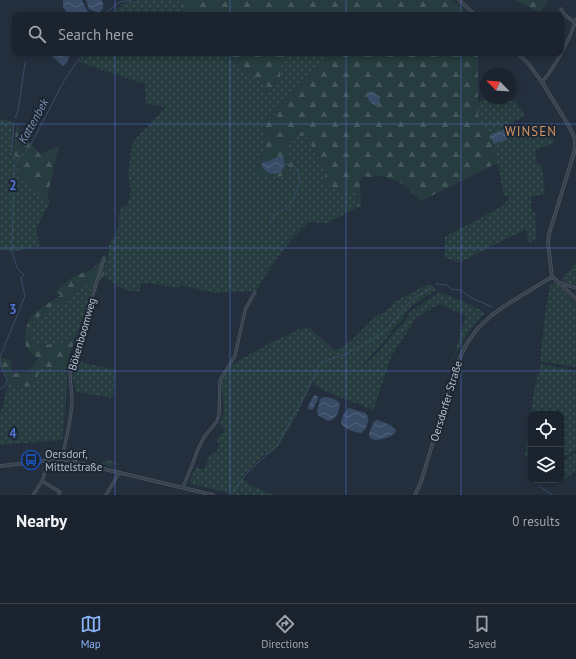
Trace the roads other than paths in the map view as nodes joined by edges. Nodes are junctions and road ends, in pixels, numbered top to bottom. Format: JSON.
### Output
{"nodes":[{"id":1,"x":459,"y":0,"type":"edge"},
{"id":2,"x":561,"y":9,"type":"dead end"},
{"id":3,"x":472,"y":12,"type":"edge"},
{"id":4,"x":563,"y":12,"type":"edge"},
{"id":5,"x":564,"y":14,"type":"edge"},
{"id":6,"x":576,"y":19,"type":"edge"},
{"id":7,"x":575,"y":23,"type":"junction"},
{"id":8,"x":564,"y":48,"type":"edge"},
{"id":9,"x":520,"y":56,"type":"edge"},
{"id":10,"x":559,"y":56,"type":"edge"},
{"id":11,"x":542,"y":82,"type":"junction"},
{"id":12,"x":576,"y":145,"type":"edge"},
{"id":13,"x":104,"y":258,"type":"dead end"},
{"id":14,"x":552,"y":278,"type":"junction"},
{"id":15,"x":558,"y":282,"type":"junction"},
{"id":16,"x":576,"y":288,"type":"edge"},
{"id":17,"x":255,"y":292,"type":"dead end"},
{"id":18,"x":576,"y":299,"type":"edge"},
{"id":19,"x":62,"y":459,"type":"junction"},
{"id":20,"x":46,"y":460,"type":"junction"},
{"id":21,"x":0,"y":466,"type":"edge"},
{"id":22,"x":119,"y":473,"type":"junction"},
{"id":23,"x":42,"y":481,"type":"junction"},
{"id":24,"x":183,"y":487,"type":"junction"},
{"id":25,"x":33,"y":495,"type":"edge"},
{"id":26,"x":59,"y":495,"type":"edge"},
{"id":27,"x":106,"y":495,"type":"edge"},
{"id":28,"x":213,"y":495,"type":"edge"},
{"id":29,"x":415,"y":495,"type":"edge"}],
"edges":[{"from":1,"to":3,"type":"street"},
{"from":2,"to":4,"type":"street"},
{"from":5,"to":7,"type":"street"},
{"from":6,"to":7,"type":"street"},
{"from":7,"to":8,"type":"street"},
{"from":9,"to":11,"type":"street"},
{"from":10,"to":11,"type":"street"},
{"from":11,"to":12,"type":"street"},
{"from":12,"to":14,"type":"street"},
{"from":13,"to":19,"type":"street","name":"Bökenboomweg"},
{"from":14,"to":15,"type":"street"},
{"from":14,"to":29,"type":"street","name":"Oersdorfer Straße"},
{"from":15,"to":16,"type":"street"},
{"from":15,"to":18,"type":"street"},
{"from":17,"to":24,"type":"street"},
{"from":19,"to":20,"type":"street"},
{"from":19,"to":22,"type":"street"},
{"from":20,"to":21,"type":"street"},
{"from":20,"to":23,"type":"street"},
{"from":22,"to":24,"type":"street"},
{"from":22,"to":27,"type":"street"},
{"from":23,"to":25,"type":"street"},
{"from":23,"to":26,"type":"street"},
{"from":24,"to":28,"type":"street"}]}
